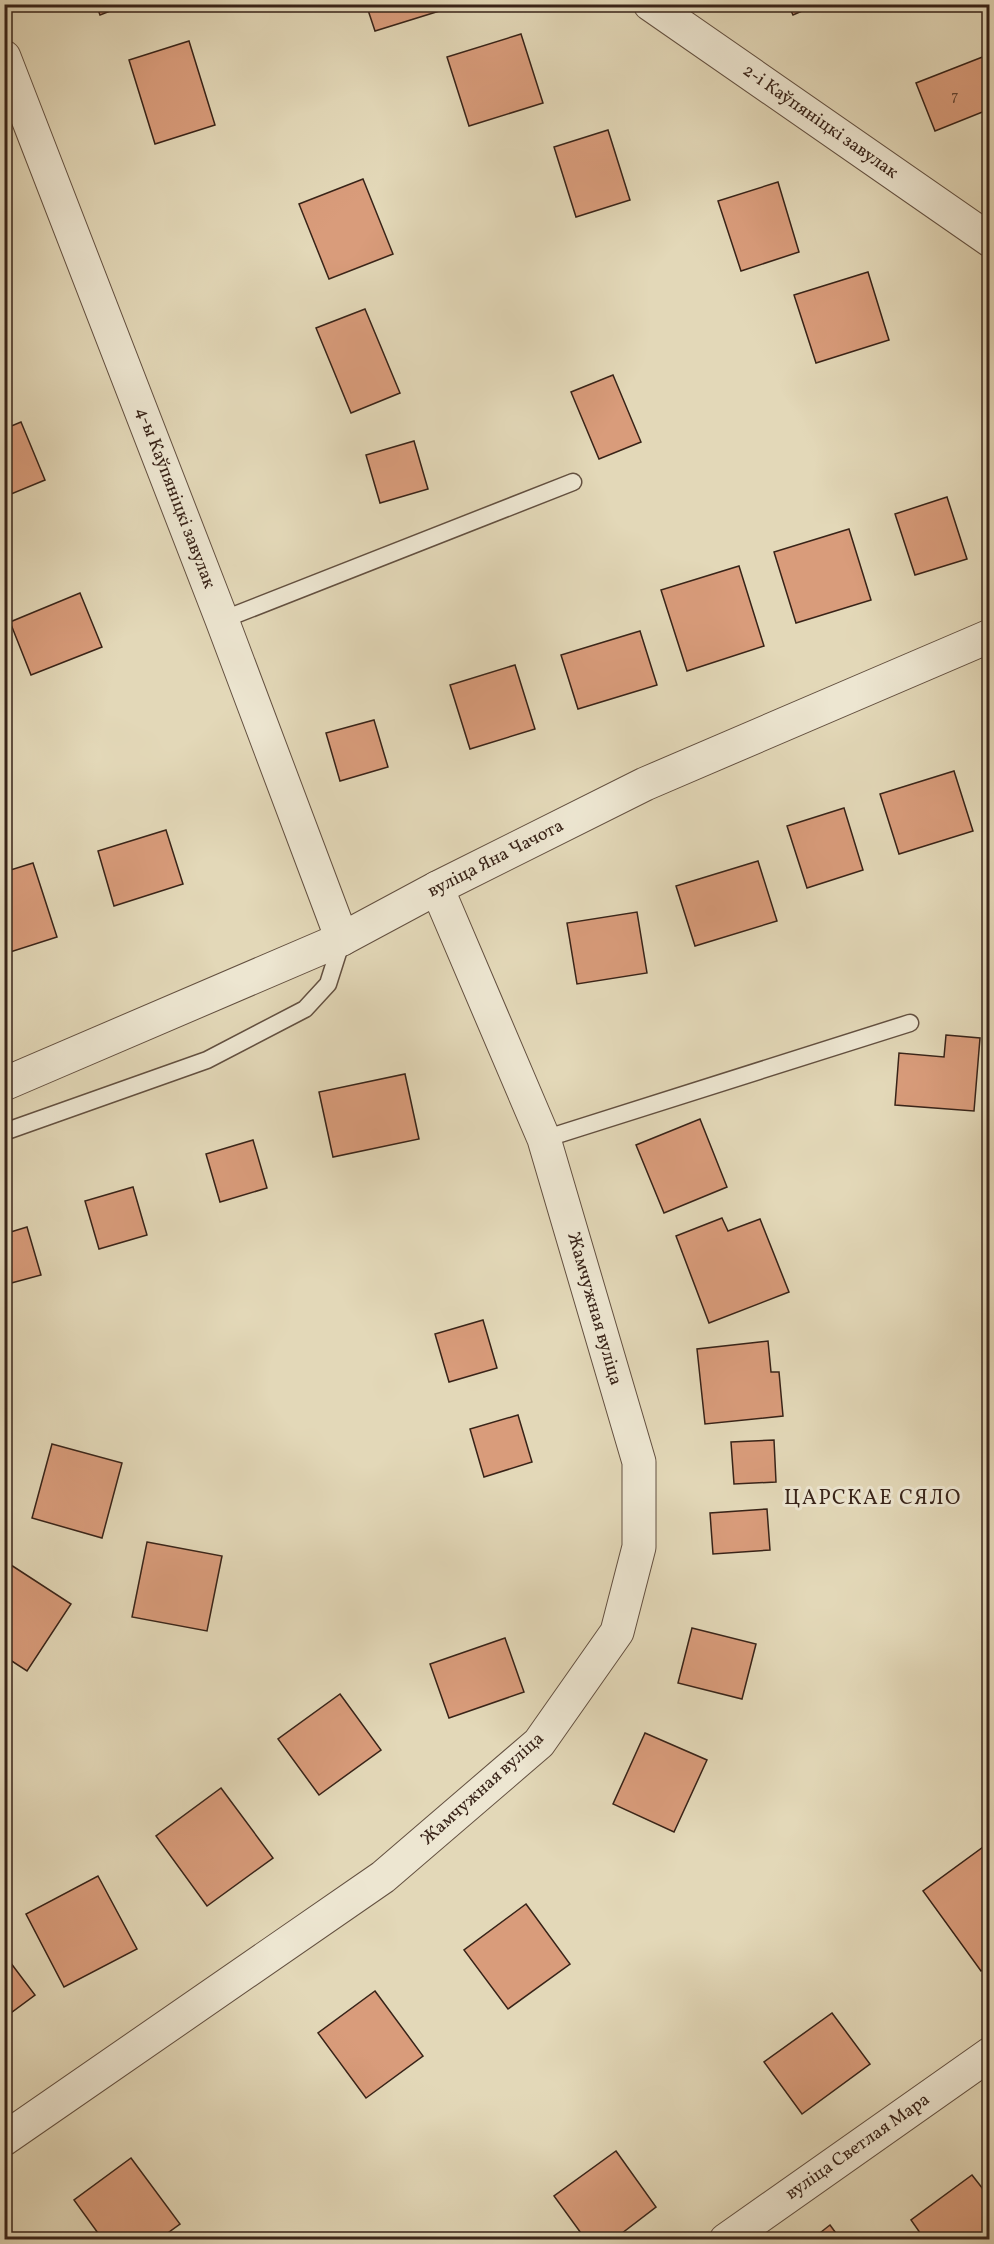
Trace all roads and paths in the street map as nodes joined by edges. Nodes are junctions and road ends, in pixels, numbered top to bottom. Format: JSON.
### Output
{"nodes":[{"id":1,"x":650,"y":4,"type":"edge"},
{"id":2,"x":4,"y":57,"type":"edge"},
{"id":3,"x":990,"y":240,"type":"edge"},
{"id":4,"x":573,"y":482,"type":"dead end"},
{"id":5,"x":222,"y":620,"type":"junction"},
{"id":6,"x":990,"y":636,"type":"edge"},
{"id":7,"x":437,"y":888,"type":"junction"},
{"id":8,"x":342,"y":939,"type":"junction"},
{"id":9,"x":910,"y":1023,"type":"dead end"},
{"id":10,"x":4,"y":1084,"type":"edge"},
{"id":11,"x":4,"y":1132,"type":"edge"},
{"id":12,"x":544,"y":1139,"type":"junction"},
{"id":13,"x":990,"y":2054,"type":"edge"},
{"id":14,"x":4,"y":2139,"type":"edge"},
{"id":15,"x":726,"y":2240,"type":"edge"}],
"edges":[{"from":1,"to":3,"type":"street","name":"2-і Каўпяніцкі завулак"},
{"from":2,"to":5,"type":"street","name":"4-ы Каўпяніцкі завулак"},
{"from":4,"to":5,"type":"lane"},
{"from":5,"to":8,"type":"street","name":"4-ы Каўпяніцкі завулак"},
{"from":6,"to":7,"type":"street","name":"вуліца Яна Чачота"},
{"from":7,"to":8,"type":"street","name":"вуліца Яна Чачота"},
{"from":7,"to":12,"type":"street","name":"Жамчужная вуліца"},
{"from":8,"to":10,"type":"street","name":"вуліца Яна Чачота"},
{"from":8,"to":11,"type":"lane"},
{"from":9,"to":12,"type":"lane"},
{"from":12,"to":14,"type":"street","name":"Жамчужная вуліца"},
{"from":13,"to":15,"type":"street","name":"вуліца Светлая Мара"}]}
